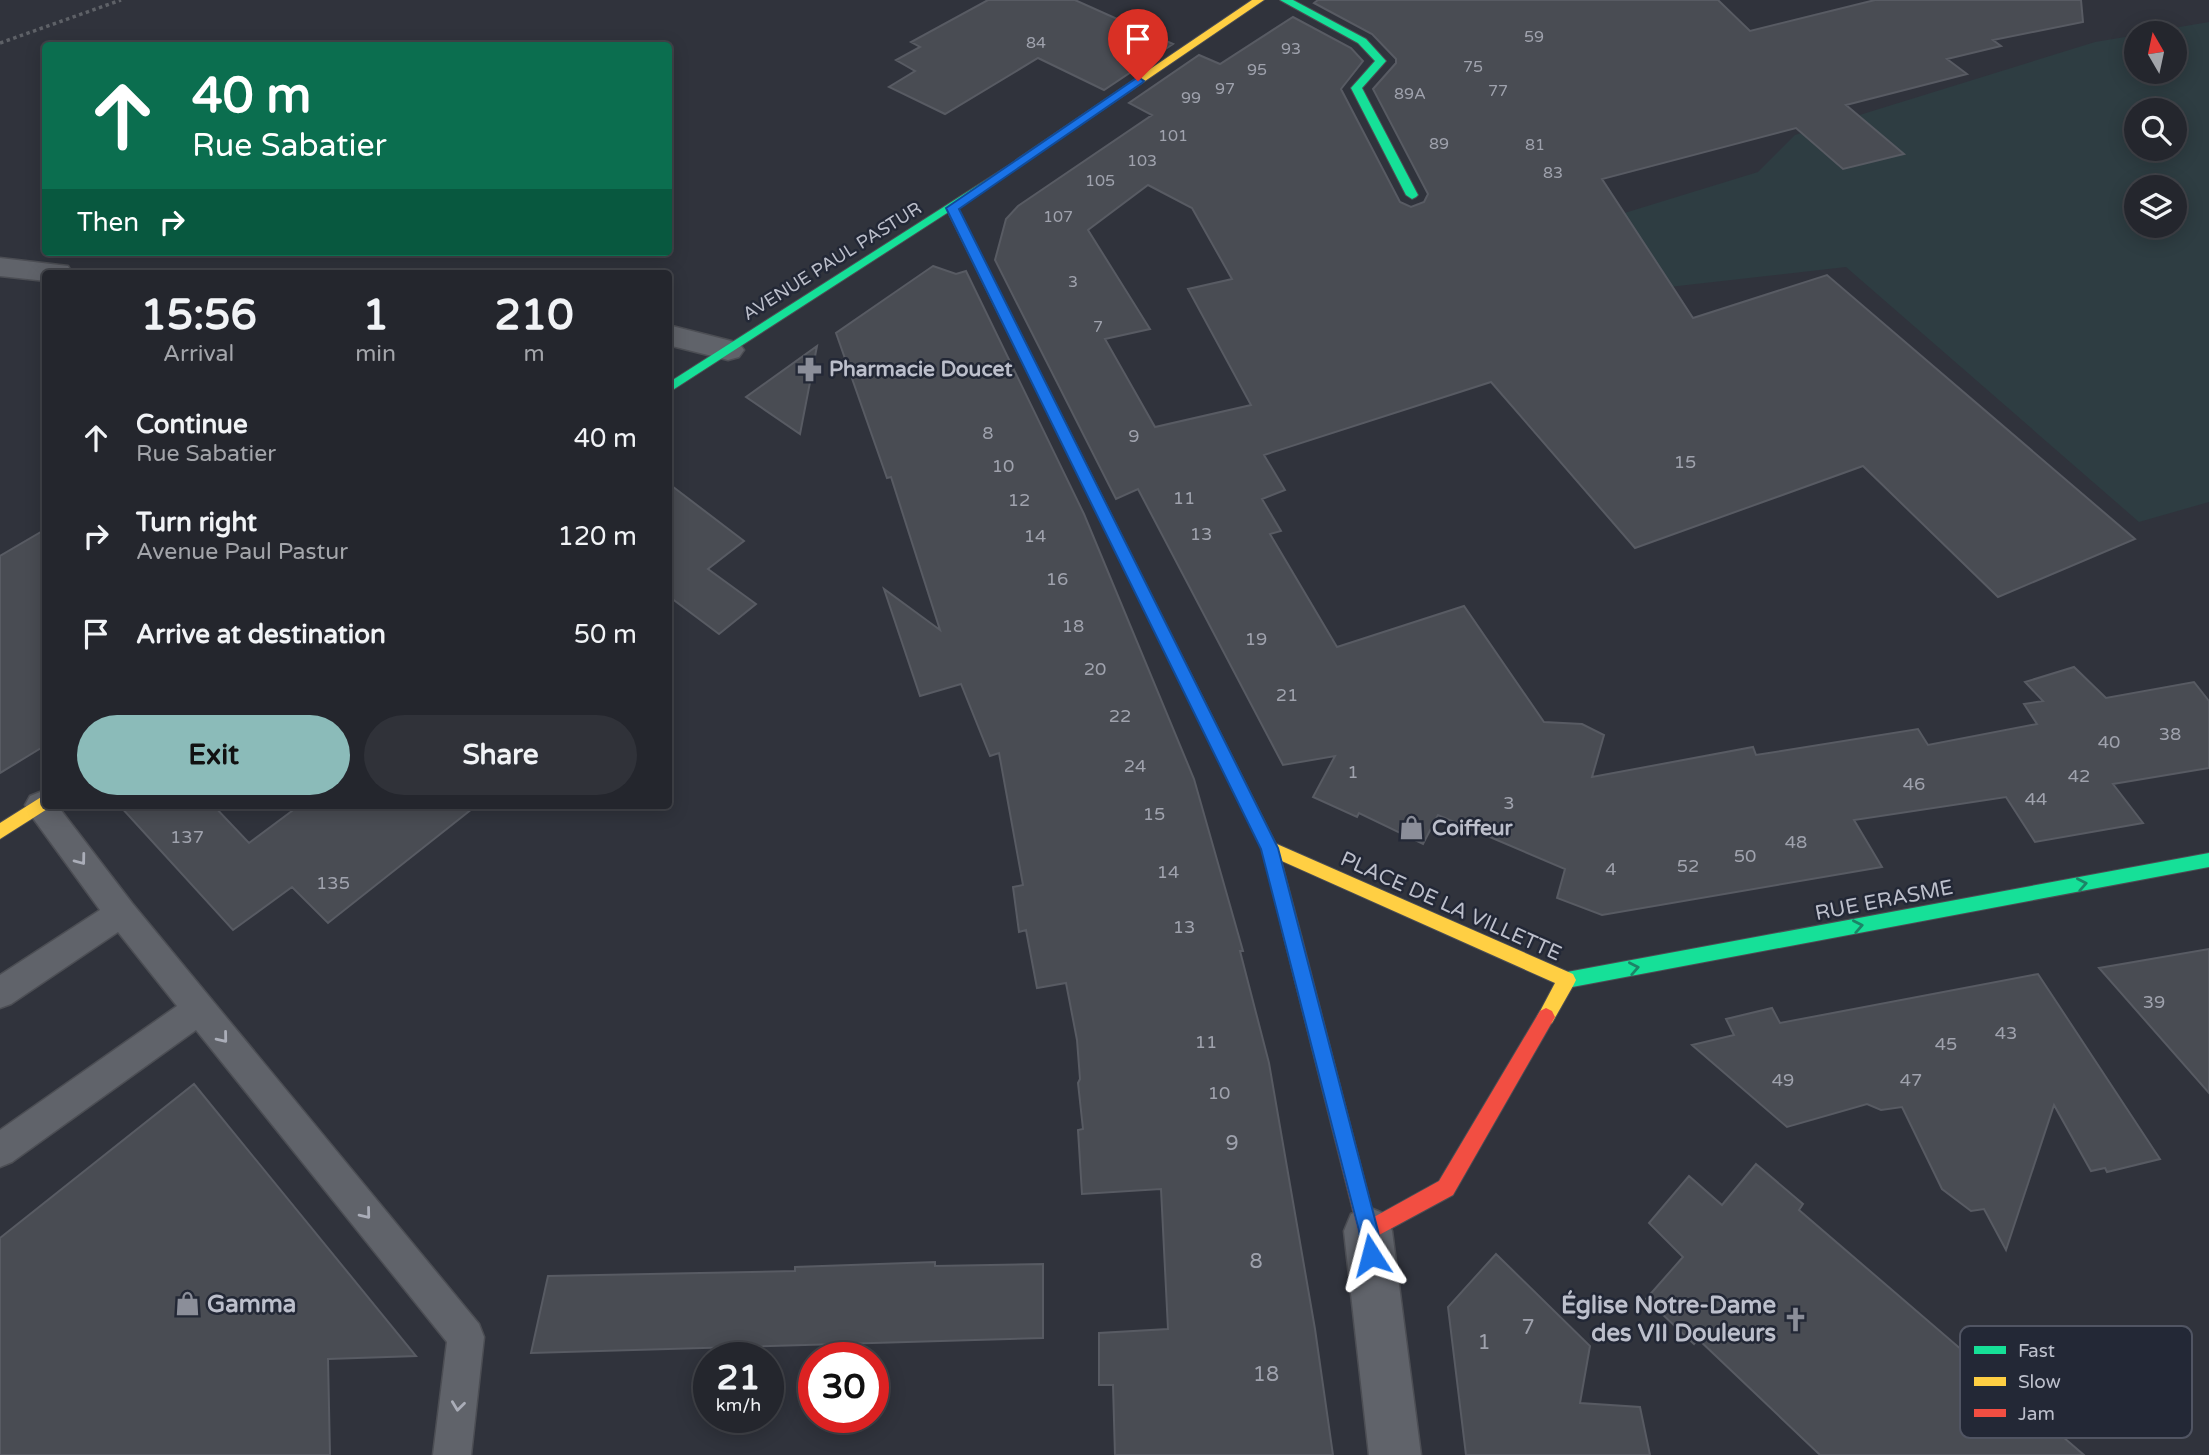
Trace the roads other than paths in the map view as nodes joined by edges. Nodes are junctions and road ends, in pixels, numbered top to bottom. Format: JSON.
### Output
{"nodes":[{"id":1,"x":1259,"y":0,"type":"edge"},
{"id":2,"x":1285,"y":0,"type":"edge"},
{"id":3,"x":1412,"y":195,"type":"dead end"},
{"id":4,"x":952,"y":208,"type":"junction"},
{"id":5,"x":0,"y":267,"type":"edge"},
{"id":6,"x":42,"y":271,"type":"edge"},
{"id":7,"x":672,"y":336,"type":"edge"},
{"id":8,"x":729,"y":350,"type":"junction"},
{"id":9,"x":672,"y":386,"type":"edge"},
{"id":10,"x":42,"y":804,"type":"edge"},
{"id":11,"x":47,"y":809,"type":"edge"},
{"id":12,"x":0,"y":832,"type":"edge"},
{"id":13,"x":1270,"y":848,"type":"junction"},
{"id":14,"x":2209,"y":860,"type":"edge"},
{"id":15,"x":121,"y":913,"type":"junction"},
{"id":16,"x":1567,"y":980,"type":"junction"},
{"id":17,"x":0,"y":993,"type":"edge"},
{"id":18,"x":199,"y":1009,"type":"junction"},
{"id":19,"x":0,"y":1150,"type":"edge"},
{"id":20,"x":1368,"y":1231,"type":"junction"},
{"id":21,"x":452,"y":1455,"type":"edge"},
{"id":22,"x":1395,"y":1455,"type":"edge"}],
"edges":[{"from":1,"to":4,"type":"street","name":"AVENUE PAUL PASTUR"},
{"from":2,"to":3,"type":"street"},
{"from":4,"to":8,"type":"street","name":"AVENUE PAUL PASTUR"},
{"from":4,"to":13,"type":"street"},
{"from":5,"to":6,"type":"street"},
{"from":7,"to":8,"type":"street"},
{"from":8,"to":9,"type":"street","name":"AVENUE PAUL PASTUR"},
{"from":10,"to":12,"type":"street"},
{"from":11,"to":15,"type":"lane","one_way":true},
{"from":13,"to":16,"type":"street","name":"PLACE DE LA VILLETTE"},
{"from":13,"to":20,"type":"street"},
{"from":16,"to":14,"type":"street","name":"RUE ERASME","one_way":true},
{"from":15,"to":17,"type":"lane"},
{"from":15,"to":18,"type":"lane"},
{"from":16,"to":20,"type":"street","name":"PLACE DE LA VILLETTE"},
{"from":18,"to":19,"type":"lane"},
{"from":18,"to":21,"type":"lane","one_way":true},
{"from":20,"to":22,"type":"street"}]}
